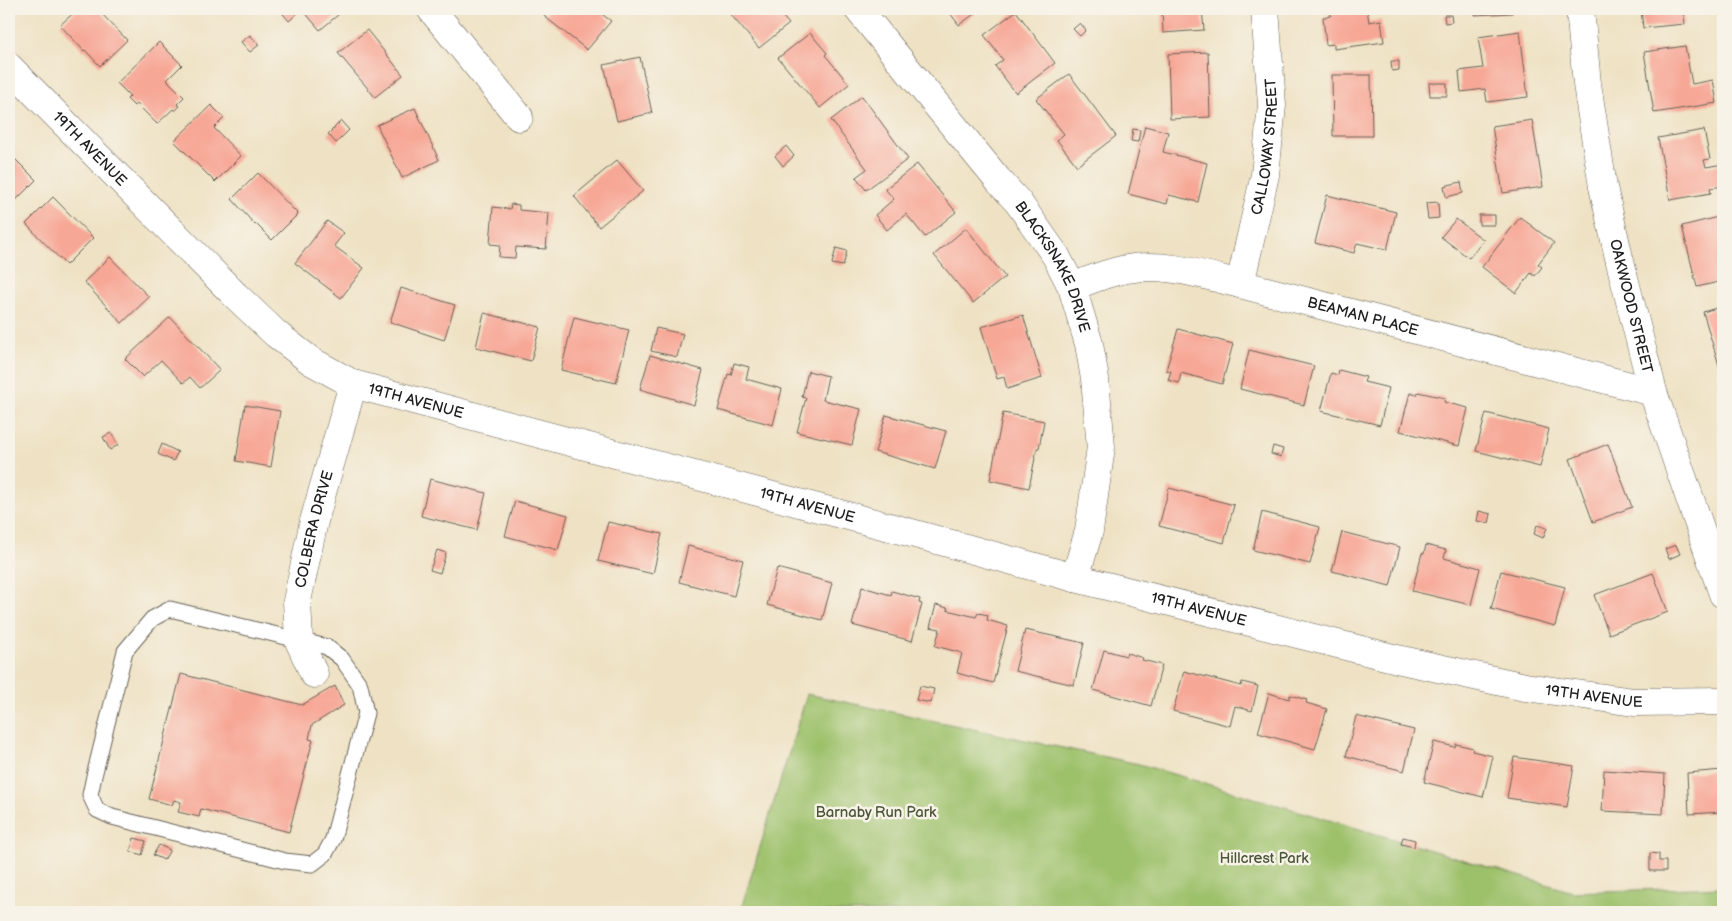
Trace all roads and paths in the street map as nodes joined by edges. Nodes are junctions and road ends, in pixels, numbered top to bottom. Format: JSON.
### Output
{"nodes":[{"id":1,"x":431,"y":9,"type":"edge"},
{"id":2,"x":858,"y":9,"type":"edge"},
{"id":3,"x":1265,"y":9,"type":"edge"},
{"id":4,"x":1580,"y":9,"type":"edge"},
{"id":5,"x":9,"y":66,"type":"edge"},
{"id":6,"x":519,"y":117,"type":"dead end"},
{"id":7,"x":1240,"y":284,"type":"junction"},
{"id":8,"x":1072,"y":287,"type":"junction"},
{"id":9,"x":353,"y":384,"type":"junction"},
{"id":10,"x":1653,"y":392,"type":"junction"},
{"id":11,"x":1075,"y":578,"type":"junction"},
{"id":12,"x":1723,"y":594,"type":"edge"},
{"id":13,"x":299,"y":640,"type":"junction"},
{"id":14,"x":314,"y":674,"type":"dead end"},
{"id":15,"x":1723,"y":701,"type":"edge"}],
"edges":[{"from":1,"to":6,"type":"street"},
{"from":2,"to":8,"type":"street","name":"BLACKSNAKE DRIVE"},
{"from":3,"to":7,"type":"street","name":"CALLOWAY STREET"},
{"from":4,"to":10,"type":"street","name":"OAKWOOD STREET"},
{"from":5,"to":9,"type":"street","name":"19TH AVENUE"},
{"from":7,"to":8,"type":"street","name":"BEAMAN PLACE"},
{"from":7,"to":10,"type":"street","name":"BEAMAN PLACE"},
{"from":8,"to":11,"type":"street","name":"BLACKSNAKE DRIVE"},
{"from":9,"to":11,"type":"street","name":"19TH AVENUE"},
{"from":9,"to":13,"type":"street","name":"COLBERA DRIVE"},
{"from":10,"to":12,"type":"street","name":"OAKWOOD STREET"},
{"from":11,"to":15,"type":"street","name":"19TH AVENUE"},
{"from":13,"to":13,"type":"lane"},
{"from":13,"to":14,"type":"street","name":"COLBERA DRIVE"}]}
